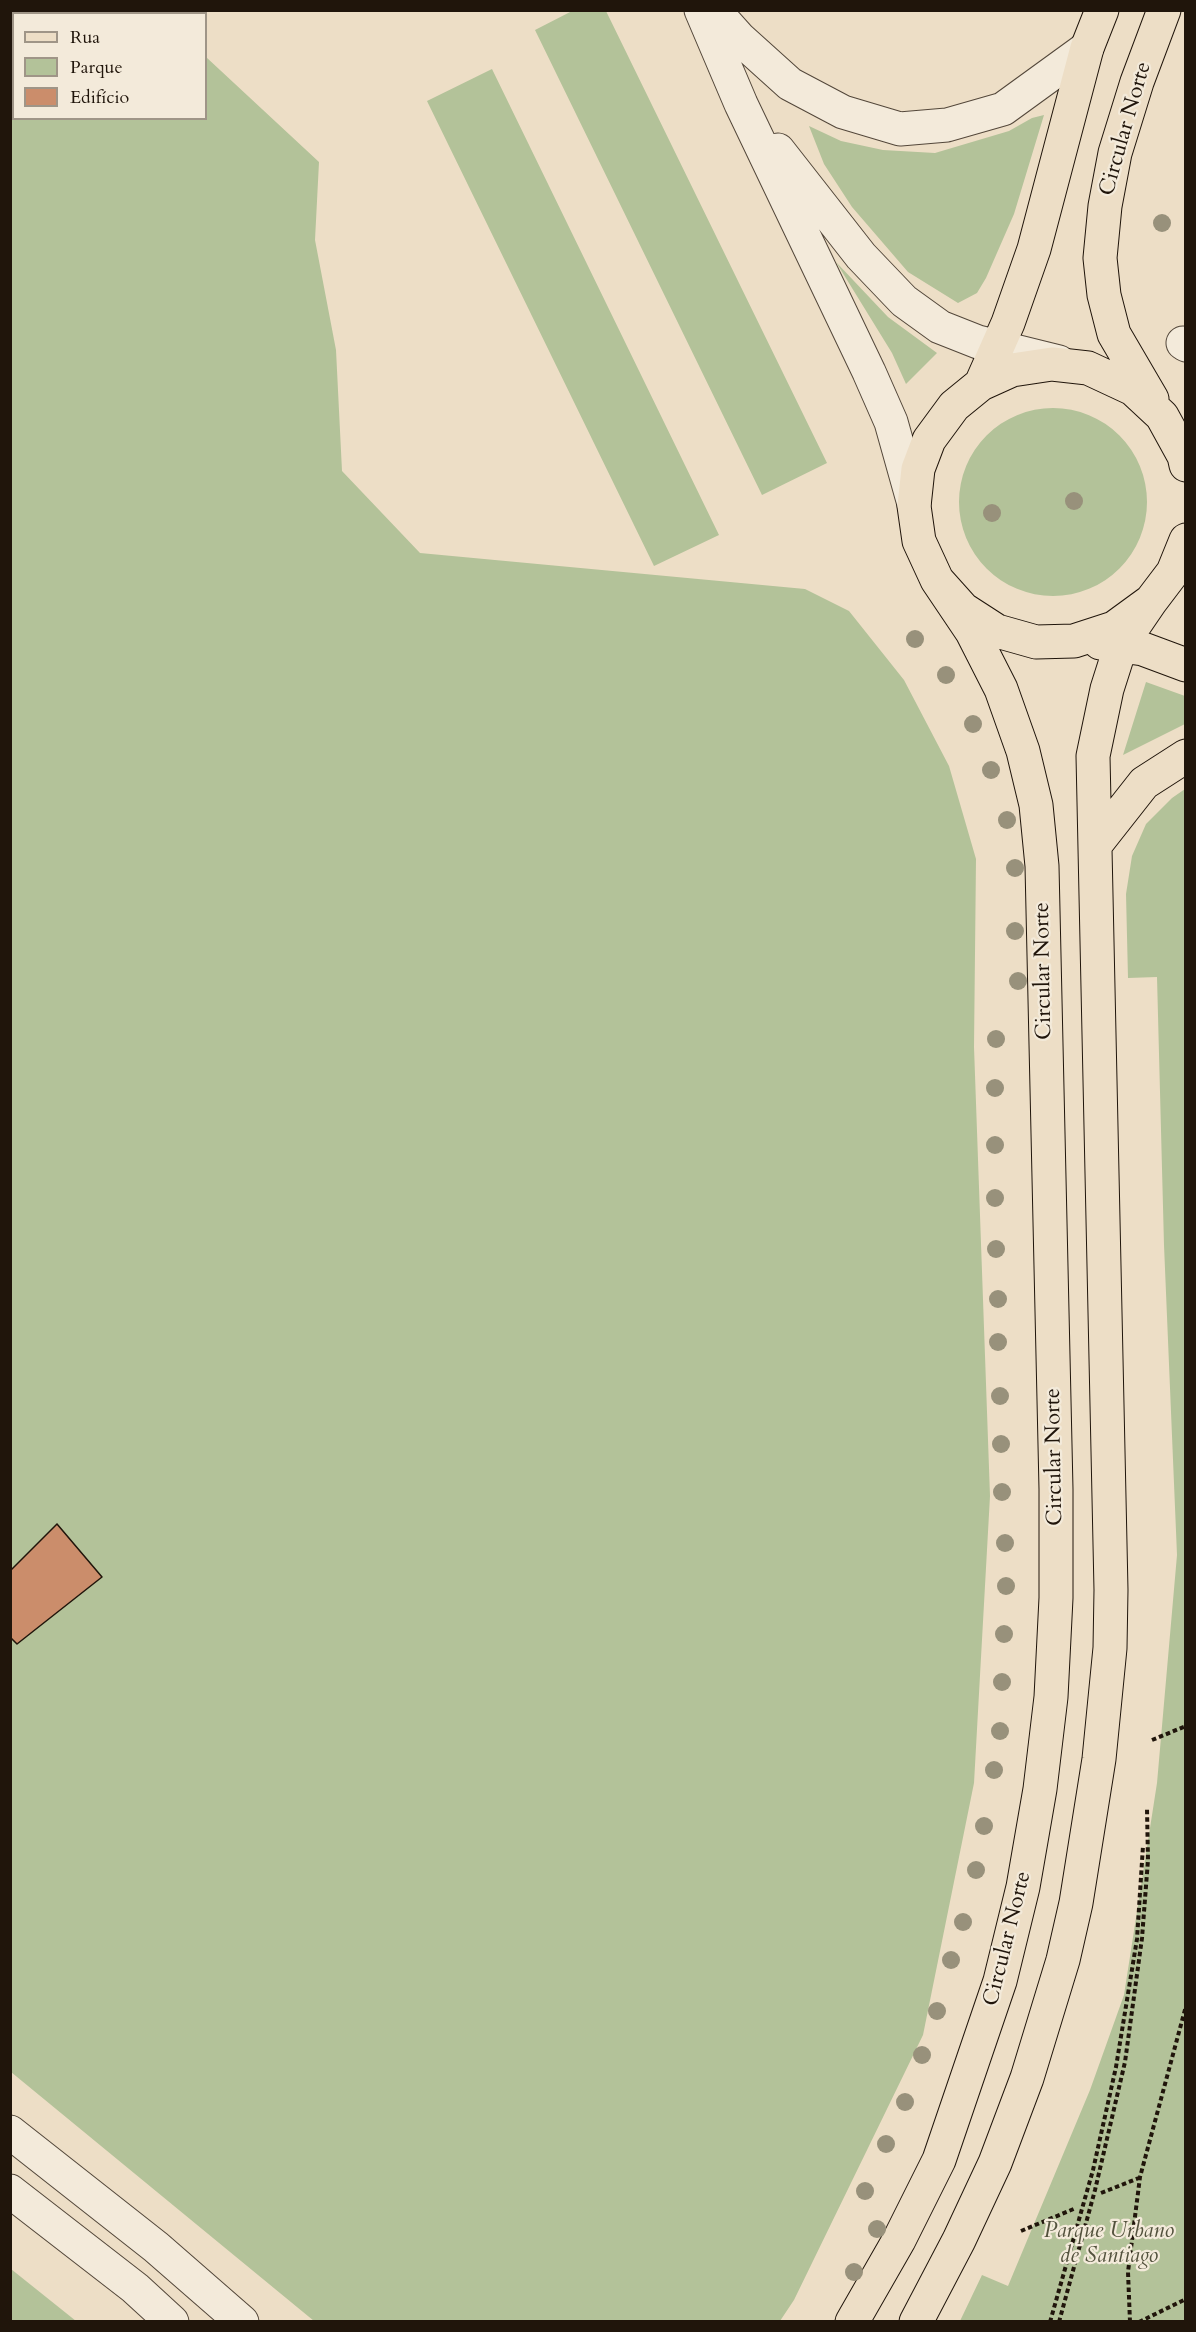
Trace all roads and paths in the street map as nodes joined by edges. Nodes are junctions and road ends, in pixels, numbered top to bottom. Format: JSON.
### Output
{"nodes":[{"id":1,"x":701,"y":10,"type":"edge"},
{"id":2,"x":714,"y":10,"type":"edge"},
{"id":3,"x":1102,"y":10,"type":"edge"},
{"id":4,"x":1164,"y":10,"type":"edge"},
{"id":5,"x":1087,"y":48,"type":"junction"},
{"id":6,"x":741,"y":104,"type":"junction"},
{"id":7,"x":997,"y":348,"type":"junction"},
{"id":8,"x":1088,"y":368,"type":"junction"},
{"id":9,"x":981,"y":384,"type":"junction"},
{"id":10,"x":1162,"y":416,"type":"junction"},
{"id":11,"x":1185,"y":460,"type":"edge"},
{"id":12,"x":914,"y":506,"type":"junction"},
{"id":13,"x":1185,"y":540,"type":"edge"},
{"id":14,"x":937,"y":580,"type":"junction"},
{"id":15,"x":1151,"y":601,"type":"junction"},
{"id":16,"x":1074,"y":641,"type":"junction"},
{"id":17,"x":1121,"y":645,"type":"junction"},
{"id":18,"x":1185,"y":665,"type":"edge"},
{"id":19,"x":1185,"y":756,"type":"edge"},
{"id":20,"x":1096,"y":844,"type":"junction"},
{"id":21,"x":1185,"y":1725,"type":"edge"},
{"id":22,"x":1152,"y":1740,"type":"dead end"},
{"id":23,"x":1147,"y":1809,"type":"dead end"},
{"id":24,"x":1143,"y":1846,"type":"dead end"},
{"id":25,"x":1185,"y":2006,"type":"edge"},
{"id":26,"x":10,"y":2132,"type":"edge"},
{"id":27,"x":1140,"y":2177,"type":"junction"},
{"id":28,"x":10,"y":2191,"type":"edge"},
{"id":29,"x":1101,"y":2193,"type":"dead end"},
{"id":30,"x":1077,"y":2208,"type":"dead end"},
{"id":31,"x":1021,"y":2231,"type":"dead end"},
{"id":32,"x":1185,"y":2299,"type":"edge"},
{"id":33,"x":172,"y":2322,"type":"edge"},
{"id":34,"x":242,"y":2322,"type":"edge"},
{"id":35,"x":852,"y":2322,"type":"edge"},
{"id":36,"x":916,"y":2322,"type":"edge"},
{"id":37,"x":1050,"y":2322,"type":"edge"},
{"id":38,"x":1059,"y":2322,"type":"edge"},
{"id":39,"x":1130,"y":2322,"type":"edge"},
{"id":40,"x":1139,"y":2322,"type":"edge"}],
"edges":[{"from":1,"to":6,"type":"street"},
{"from":2,"to":5,"type":"street"},
{"from":3,"to":5,"type":"main road"},
{"from":4,"to":10,"type":"main road","name":"Circular Norte"},
{"from":5,"to":7,"type":"main road"},
{"from":6,"to":7,"type":"street"},
{"from":6,"to":12,"type":"street"},
{"from":7,"to":8,"type":"street"},
{"from":7,"to":9,"type":"main road"},
{"from":8,"to":9,"type":"main road"},
{"from":8,"to":10,"type":"main road"},
{"from":9,"to":12,"type":"main road"},
{"from":10,"to":11,"type":"main road","name":"Circular Norte"},
{"from":12,"to":14,"type":"main road"},
{"from":13,"to":15,"type":"main road"},
{"from":14,"to":16,"type":"main road"},
{"from":14,"to":35,"type":"main road","name":"Circular Norte"},
{"from":15,"to":16,"type":"main road"},
{"from":15,"to":17,"type":"main road"},
{"from":16,"to":17,"type":"main road"},
{"from":17,"to":18,"type":"main road"},
{"from":17,"to":20,"type":"main road"},
{"from":19,"to":20,"type":"main road"},
{"from":20,"to":36,"type":"main road"},
{"from":21,"to":22,"type":"path"},
{"from":23,"to":38,"type":"path"},
{"from":24,"to":37,"type":"path"},
{"from":25,"to":27,"type":"path"},
{"from":26,"to":34,"type":"street"},
{"from":27,"to":29,"type":"path"},
{"from":27,"to":39,"type":"path"},
{"from":28,"to":33,"type":"street"},
{"from":30,"to":31,"type":"path"},
{"from":32,"to":40,"type":"path"}]}
